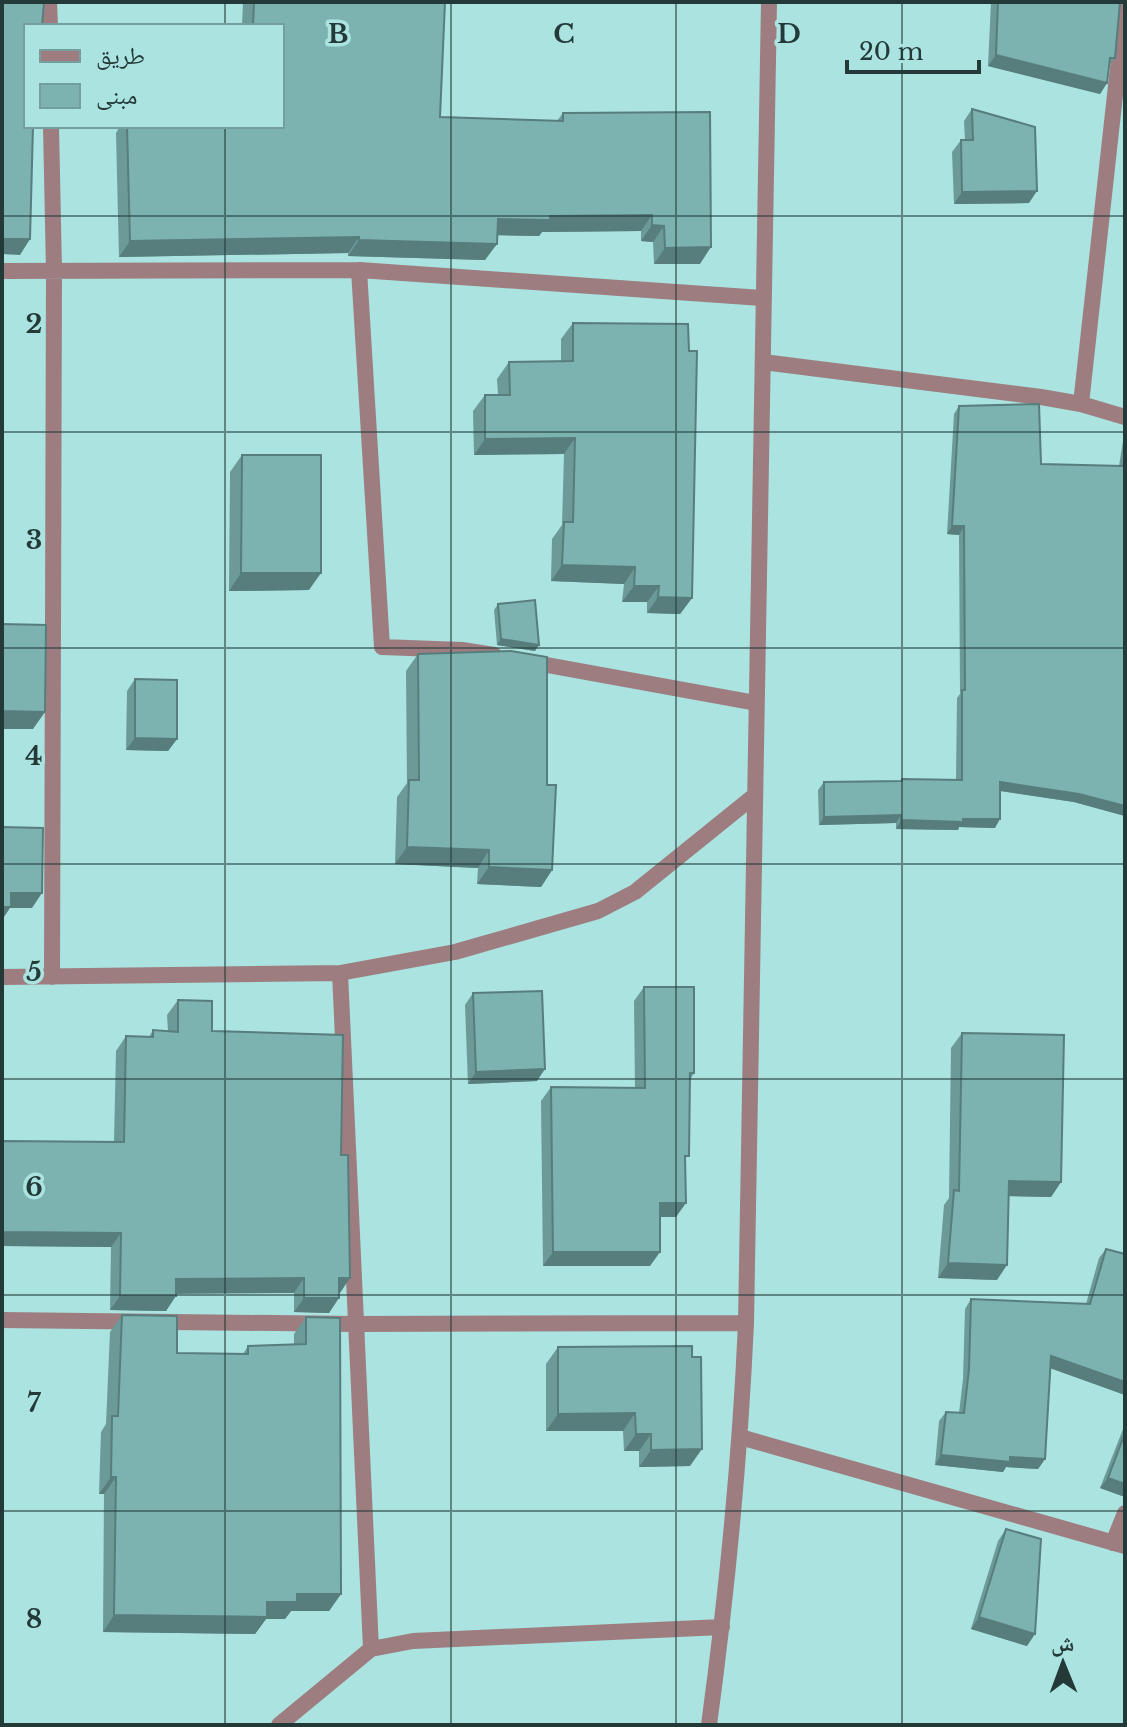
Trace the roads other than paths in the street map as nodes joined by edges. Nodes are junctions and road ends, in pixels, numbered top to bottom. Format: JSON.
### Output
{"nodes":[{"id":1,"x":49,"y":2,"type":"edge"},
{"id":2,"x":769,"y":2,"type":"edge"},
{"id":3,"x":1125,"y":4,"type":"edge"},
{"id":4,"x":50,"y":24,"type":"edge"},
{"id":5,"x":51,"y":128,"type":"edge"},
{"id":6,"x":359,"y":270,"type":"junction"},
{"id":7,"x":2,"y":271,"type":"edge"},
{"id":8,"x":54,"y":271,"type":"junction"},
{"id":9,"x":762,"y":298,"type":"junction"},
{"id":10,"x":763,"y":362,"type":"junction"},
{"id":11,"x":1081,"y":404,"type":"junction"},
{"id":12,"x":1125,"y":417,"type":"edge"},
{"id":13,"x":756,"y":703,"type":"junction"},
{"id":14,"x":754,"y":796,"type":"junction"},
{"id":15,"x":340,"y":973,"type":"junction"},
{"id":16,"x":2,"y":977,"type":"edge"},
{"id":17,"x":52,"y":977,"type":"junction"},
{"id":18,"x":2,"y":1320,"type":"edge"},
{"id":19,"x":746,"y":1323,"type":"junction"},
{"id":20,"x":355,"y":1324,"type":"junction"},
{"id":21,"x":740,"y":1437,"type":"junction"},
{"id":22,"x":1125,"y":1513,"type":"edge"},
{"id":23,"x":1119,"y":1544,"type":"edge"},
{"id":24,"x":722,"y":1627,"type":"junction"},
{"id":25,"x":371,"y":1649,"type":"junction"},
{"id":26,"x":279,"y":1725,"type":"edge"},
{"id":27,"x":709,"y":1725,"type":"edge"}],
"edges":[{"from":1,"to":4,"type":"street"},
{"from":2,"to":9,"type":"street"},
{"from":3,"to":11,"type":"street"},
{"from":5,"to":8,"type":"street"},
{"from":6,"to":8,"type":"street"},
{"from":6,"to":9,"type":"street"},
{"from":6,"to":13,"type":"street"},
{"from":7,"to":8,"type":"street"},
{"from":8,"to":17,"type":"street"},
{"from":9,"to":10,"type":"street"},
{"from":10,"to":11,"type":"street"},
{"from":10,"to":13,"type":"street"},
{"from":11,"to":12,"type":"street"},
{"from":13,"to":14,"type":"street"},
{"from":14,"to":15,"type":"street"},
{"from":14,"to":19,"type":"street"},
{"from":15,"to":17,"type":"street"},
{"from":15,"to":20,"type":"street"},
{"from":16,"to":17,"type":"street"},
{"from":18,"to":20,"type":"street"},
{"from":19,"to":20,"type":"street"},
{"from":19,"to":21,"type":"street"},
{"from":20,"to":25,"type":"street"},
{"from":21,"to":23,"type":"street"},
{"from":21,"to":24,"type":"street"},
{"from":22,"to":23,"type":"street"},
{"from":24,"to":25,"type":"street"},
{"from":24,"to":27,"type":"street"},
{"from":25,"to":26,"type":"street"}]}
